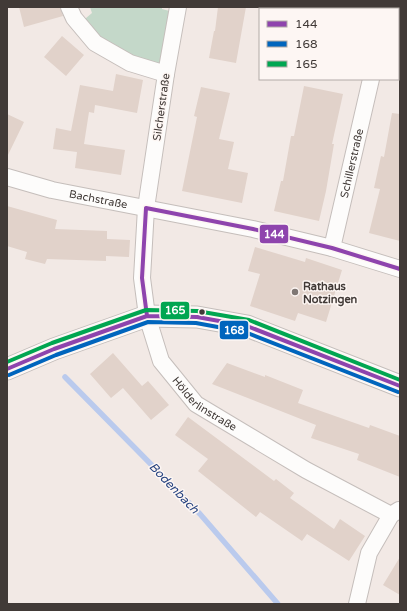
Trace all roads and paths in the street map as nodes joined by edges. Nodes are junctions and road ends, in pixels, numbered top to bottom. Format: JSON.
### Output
{"nodes":[{"id":1,"x":69,"y":7,"type":"edge"},
{"id":2,"x":178,"y":7,"type":"edge"},
{"id":3,"x":166,"y":74,"type":"junction"},
{"id":4,"x":371,"y":80,"type":"edge"},
{"id":5,"x":7,"y":177,"type":"edge"},
{"id":6,"x":146,"y":208,"type":"junction"},
{"id":7,"x":332,"y":248,"type":"junction"},
{"id":8,"x":400,"y":269,"type":"edge"},
{"id":9,"x":147,"y":316,"type":"junction"},
{"id":10,"x":7,"y":369,"type":"edge"},
{"id":11,"x":400,"y":386,"type":"edge"},
{"id":12,"x":395,"y":512,"type":"edge"},
{"id":13,"x":357,"y":604,"type":"edge"}],
"edges":[{"from":1,"to":3,"type":"street"},
{"from":2,"to":3,"type":"street","name":"Silcherstraße"},
{"from":3,"to":6,"type":"street","name":"Silcherstraße"},
{"from":4,"to":7,"type":"street","name":"Schillerstraße"},
{"from":5,"to":6,"type":"street","name":"Bachstraße"},
{"from":6,"to":7,"type":"street","name":"Bachstraße"},
{"from":6,"to":9,"type":"street","name":"Hölderlinstraße"},
{"from":7,"to":8,"type":"street","name":"Bachstraße"},
{"from":9,"to":10,"type":"street"},
{"from":9,"to":11,"type":"street"},
{"from":9,"to":12,"type":"street","name":"Hölderlinstraße"},
{"from":12,"to":13,"type":"street"}]}
